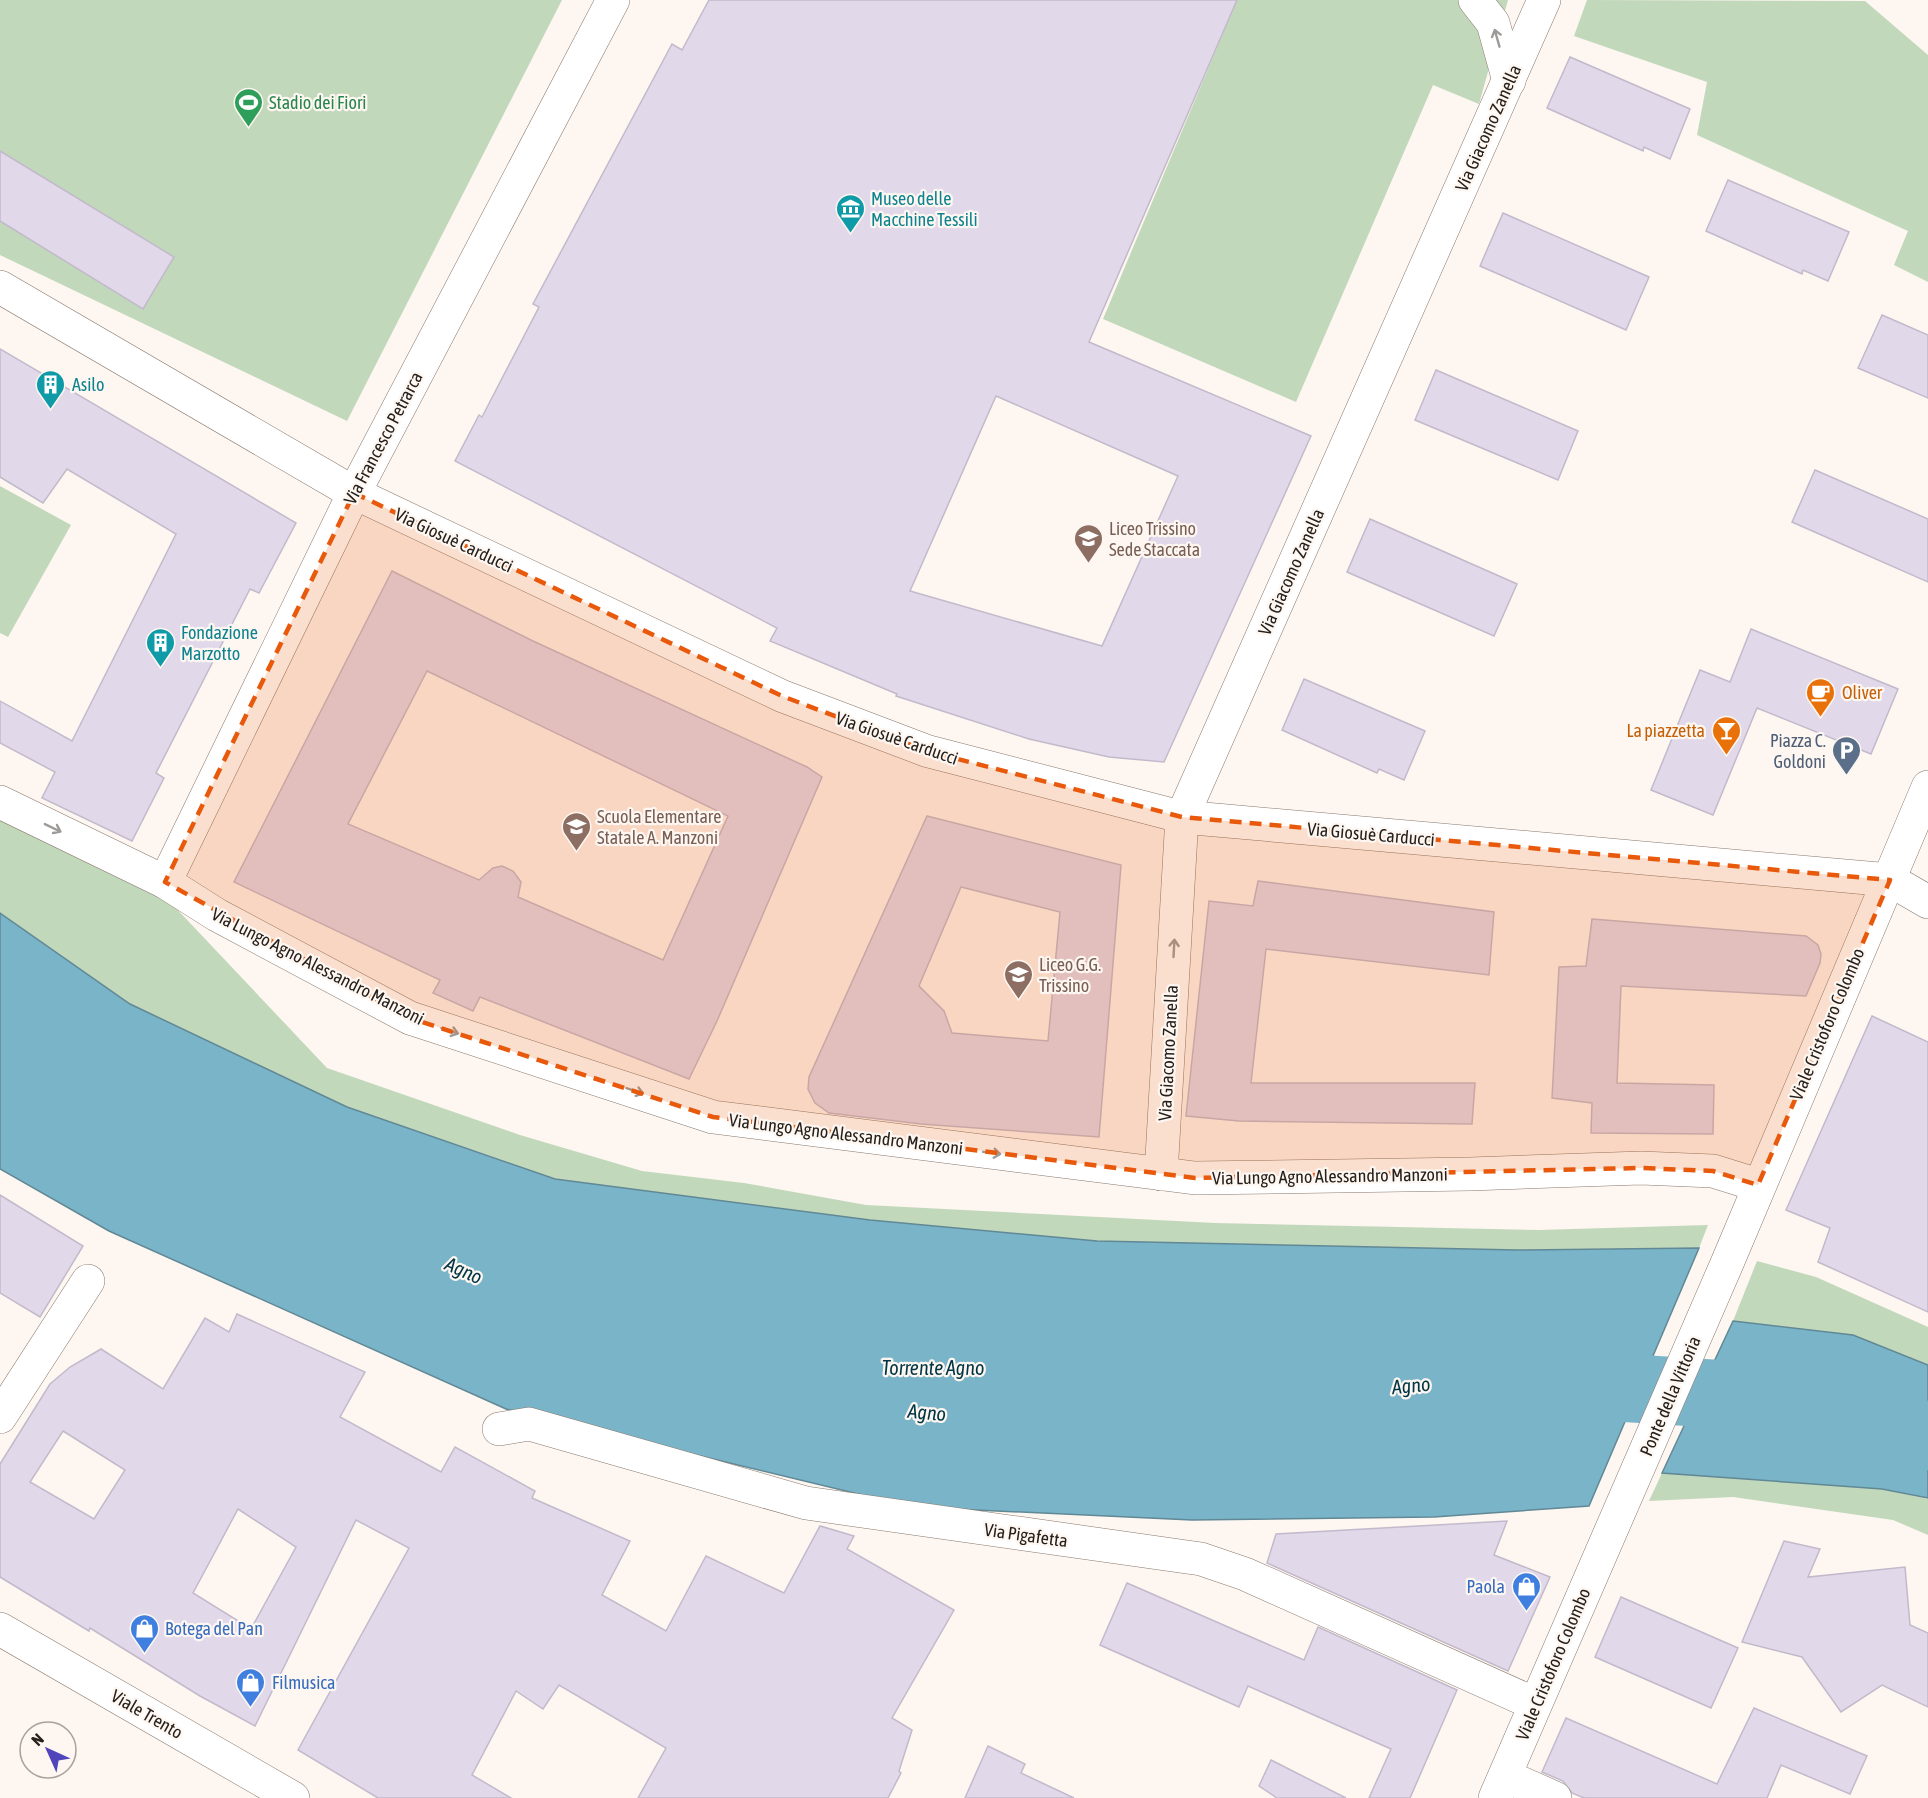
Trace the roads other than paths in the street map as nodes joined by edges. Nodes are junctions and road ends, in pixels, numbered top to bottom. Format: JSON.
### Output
{"nodes":[{"id":1,"x":613,"y":0,"type":"edge"},
{"id":2,"x":1475,"y":0,"type":"edge"},
{"id":3,"x":1544,"y":0,"type":"edge"},
{"id":4,"x":1509,"y":81,"type":"junction"},
{"id":5,"x":0,"y":287,"type":"edge"},
{"id":6,"x":354,"y":493,"type":"junction"},
{"id":7,"x":1928,"y":787,"type":"edge"},
{"id":8,"x":0,"y":802,"type":"edge"},
{"id":9,"x":1182,"y":818,"type":"junction"},
{"id":10,"x":1890,"y":880,"type":"junction"},
{"id":11,"x":165,"y":882,"type":"junction"},
{"id":12,"x":1928,"y":902,"type":"edge"},
{"id":13,"x":1161,"y":1174,"type":"junction"},
{"id":14,"x":1758,"y":1185,"type":"junction"},
{"id":15,"x":1728,"y":1261,"type":"joint"},
{"id":16,"x":88,"y":1281,"type":"dead end"},
{"id":17,"x":0,"y":1417,"type":"edge"},
{"id":18,"x":499,"y":1429,"type":"dead end"},
{"id":19,"x":1612,"y":1531,"type":"joint"},
{"id":20,"x":0,"y":1629,"type":"edge"},
{"id":21,"x":1535,"y":1704,"type":"junction"},
{"id":22,"x":1500,"y":1787,"type":"edge"},
{"id":23,"x":293,"y":1798,"type":"edge"},
{"id":24,"x":1555,"y":1798,"type":"edge"}],
"edges":[{"from":1,"to":6,"type":"street","name":"Via Francesco Petrarca"},
{"from":4,"to":2,"type":"street","one_way":true},
{"from":3,"to":4,"type":"street","name":"Via Giacomo Zanella"},
{"from":4,"to":9,"type":"street","name":"Via Giacomo Zanella"},
{"from":5,"to":6,"type":"street","name":"Via Giosuè Carducci"},
{"from":6,"to":9,"type":"street","name":"Via Giosuè Carducci"},
{"from":6,"to":11,"type":"street","name":"Via Francesco Petrarca"},
{"from":7,"to":10,"type":"street","name":"Viale Cristoforo Colombo"},
{"from":8,"to":11,"type":"street","name":"Via Lungo Agno Alessandro Manzoni","one_way":true},
{"from":9,"to":10,"type":"street","name":"Via Giosuè Carducci"},
{"from":13,"to":9,"type":"street","name":"Via Giacomo Zanella","one_way":true},
{"from":10,"to":12,"type":"street"},
{"from":10,"to":14,"type":"street","name":"Viale Cristoforo Colombo"},
{"from":11,"to":13,"type":"street","name":"Via Lungo Agno Alessandro Manzoni","one_way":true},
{"from":13,"to":14,"type":"street","name":"Via Lungo Agno Alessandro Manzoni"},
{"from":14,"to":15,"type":"street","name":"Viale Cristoforo Colombo"},
{"from":15,"to":19,"type":"street","name":"Ponte della Vittoria"},
{"from":16,"to":17,"type":"street"},
{"from":18,"to":21,"type":"street","name":"Via Pigafetta"},
{"from":19,"to":21,"type":"street","name":"Viale Cristoforo Colombo"},
{"from":20,"to":23,"type":"street","name":"Viale Trento"},
{"from":21,"to":22,"type":"street","name":"Viale Cristoforo Colombo"},
{"from":22,"to":24,"type":"street"}]}
